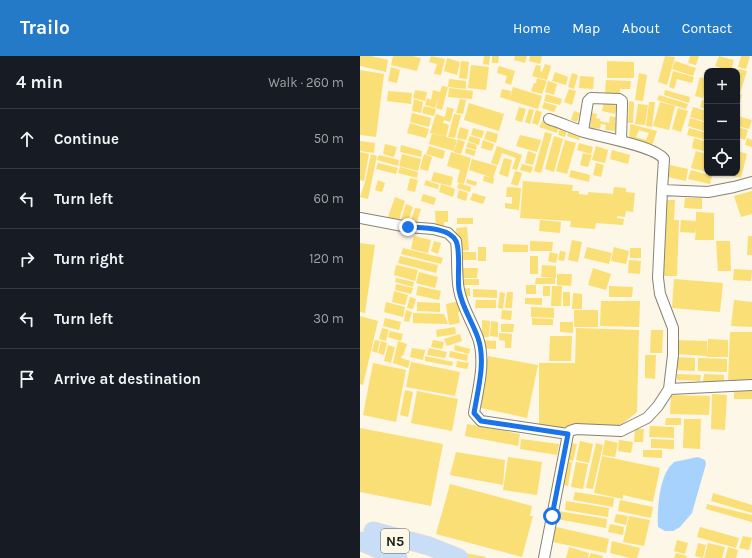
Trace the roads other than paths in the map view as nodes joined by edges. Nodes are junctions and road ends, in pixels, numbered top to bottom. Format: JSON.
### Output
{"nodes":[{"id":1,"x":549,"y":119,"type":"dead end"},
{"id":2,"x":583,"y":131,"type":"junction"},
{"id":3,"x":621,"y":141,"type":"junction"},
{"id":4,"x":752,"y":182,"type":"edge"},
{"id":5,"x":662,"y":190,"type":"junction"},
{"id":6,"x":360,"y":218,"type":"edge"},
{"id":7,"x":752,"y":385,"type":"edge"},
{"id":8,"x":669,"y":389,"type":"junction"},
{"id":9,"x":568,"y":434,"type":"junction"},
{"id":10,"x":365,"y":535,"type":"edge"},
{"id":11,"x":385,"y":558,"type":"edge"},
{"id":12,"x":398,"y":558,"type":"edge"},
{"id":13,"x":430,"y":558,"type":"edge"},
{"id":14,"x":459,"y":558,"type":"edge"},
{"id":15,"x":544,"y":558,"type":"edge"}],
"edges":[{"from":1,"to":2,"type":"street"},
{"from":2,"to":3,"type":"street"},
{"from":2,"to":3,"type":"street"},
{"from":3,"to":5,"type":"street"},
{"from":4,"to":5,"type":"street"},
{"from":5,"to":8,"type":"street"},
{"from":6,"to":9,"type":"street"},
{"from":7,"to":8,"type":"street"},
{"from":8,"to":9,"type":"street"},
{"from":9,"to":15,"type":"street"},
{"from":10,"to":11,"type":"highway"},
{"from":10,"to":12,"type":"highway","number":"N5"},
{"from":10,"to":13,"type":"highway","number":"N5"},
{"from":10,"to":14,"type":"highway"}]}
